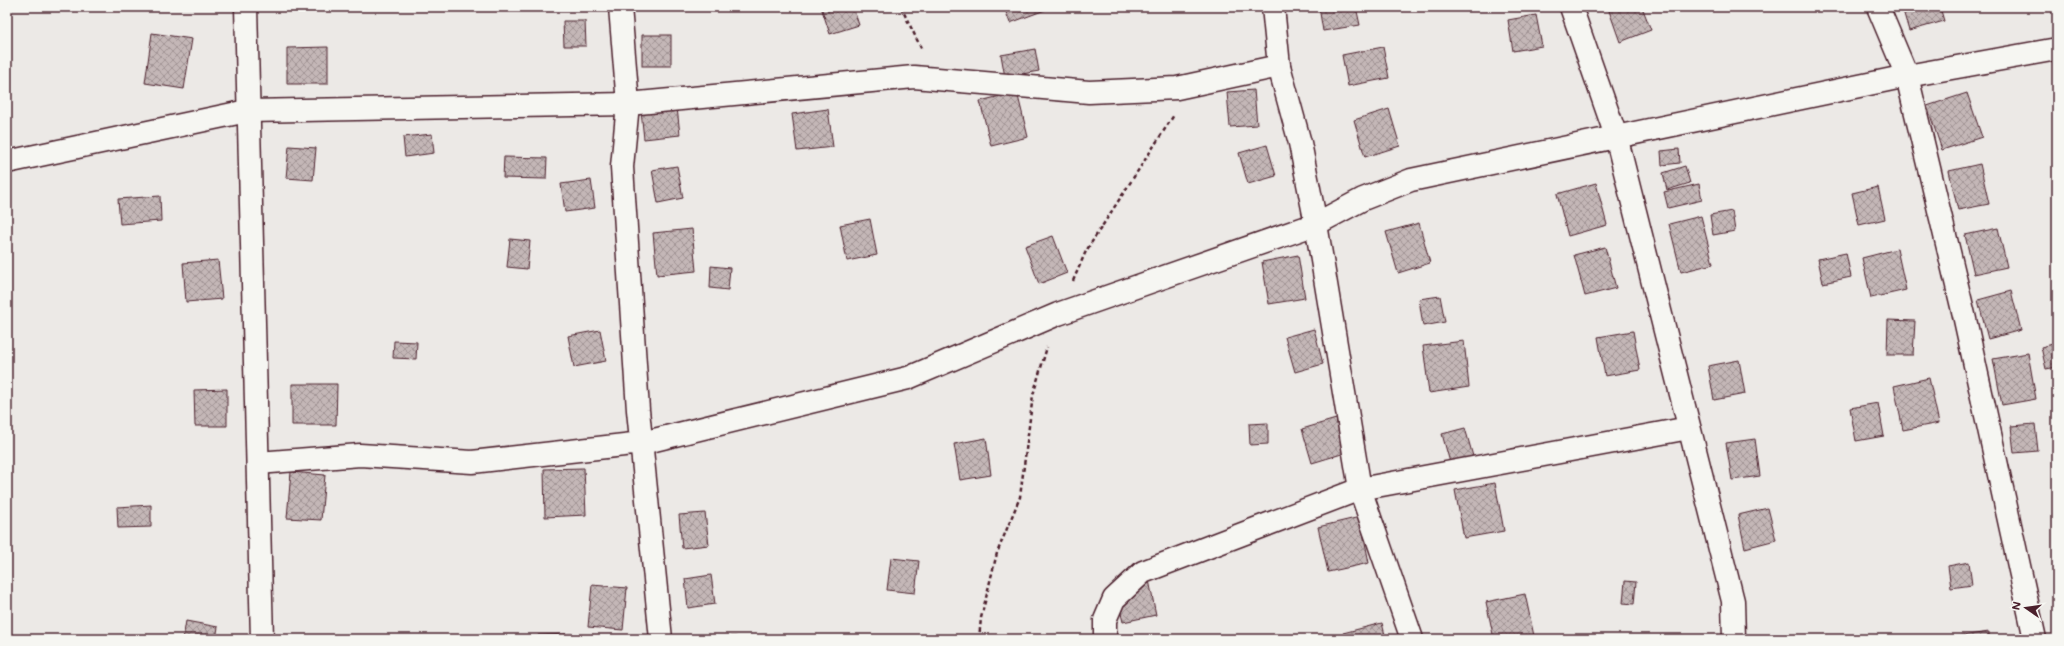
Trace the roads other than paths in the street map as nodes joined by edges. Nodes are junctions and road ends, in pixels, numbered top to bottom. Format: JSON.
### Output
{"nodes":[{"id":1,"x":246,"y":7,"type":"edge"},
{"id":2,"x":620,"y":7,"type":"edge"},
{"id":3,"x":1273,"y":7,"type":"edge"},
{"id":4,"x":1571,"y":7,"type":"edge"},
{"id":5,"x":1878,"y":7,"type":"edge"},
{"id":6,"x":2057,"y":49,"type":"edge"},
{"id":7,"x":1280,"y":66,"type":"junction"},
{"id":8,"x":1907,"y":76,"type":"junction"},
{"id":9,"x":628,"y":104,"type":"junction"},
{"id":10,"x":247,"y":111,"type":"junction"},
{"id":11,"x":1616,"y":136,"type":"junction"},
{"id":12,"x":7,"y":162,"type":"edge"},
{"id":13,"x":1316,"y":224,"type":"junction"},
{"id":14,"x":1689,"y":428,"type":"junction"},
{"id":15,"x":642,"y":443,"type":"junction"},
{"id":16,"x":258,"y":463,"type":"junction"},
{"id":17,"x":1360,"y":489,"type":"junction"},
{"id":18,"x":262,"y":639,"type":"edge"},
{"id":19,"x":661,"y":639,"type":"edge"},
{"id":20,"x":1105,"y":639,"type":"edge"},
{"id":21,"x":1412,"y":639,"type":"edge"},
{"id":22,"x":1734,"y":639,"type":"edge"},
{"id":23,"x":2035,"y":639,"type":"edge"}],
"edges":[{"from":1,"to":10,"type":"street"},
{"from":2,"to":9,"type":"street"},
{"from":3,"to":7,"type":"street"},
{"from":4,"to":11,"type":"street"},
{"from":5,"to":8,"type":"street"},
{"from":6,"to":8,"type":"street"},
{"from":7,"to":9,"type":"street"},
{"from":7,"to":13,"type":"street"},
{"from":8,"to":11,"type":"street"},
{"from":8,"to":23,"type":"street"},
{"from":9,"to":10,"type":"street"},
{"from":9,"to":15,"type":"street"},
{"from":10,"to":12,"type":"street"},
{"from":10,"to":16,"type":"street"},
{"from":11,"to":13,"type":"street"},
{"from":11,"to":14,"type":"street"},
{"from":13,"to":15,"type":"street"},
{"from":13,"to":17,"type":"street"},
{"from":14,"to":17,"type":"street"},
{"from":14,"to":22,"type":"street"},
{"from":15,"to":16,"type":"street"},
{"from":15,"to":19,"type":"street"},
{"from":16,"to":18,"type":"street"},
{"from":17,"to":20,"type":"street"},
{"from":17,"to":21,"type":"street"}]}
